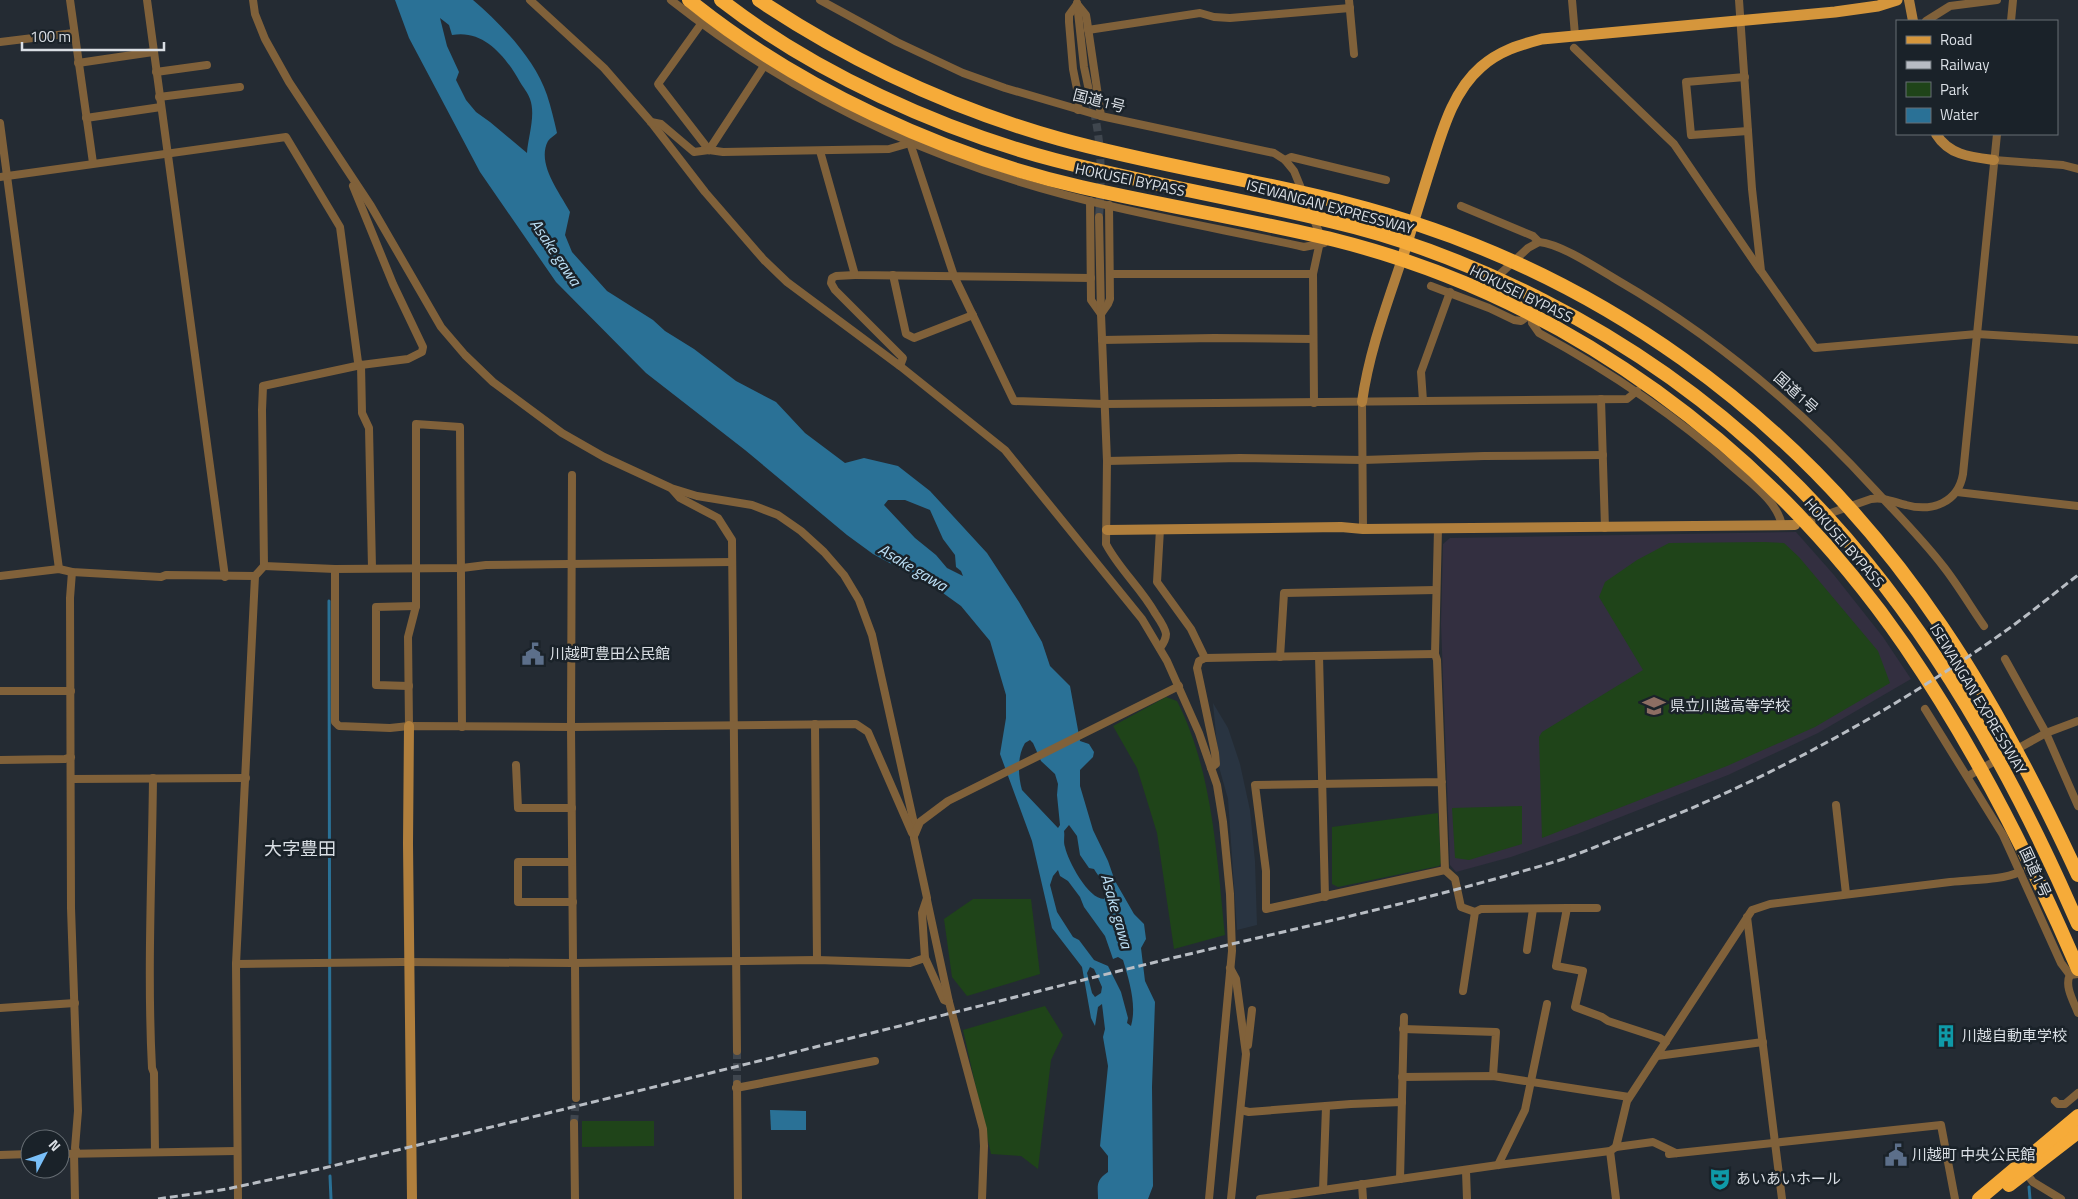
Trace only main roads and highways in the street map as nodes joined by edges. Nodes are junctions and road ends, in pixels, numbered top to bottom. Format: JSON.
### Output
{"nodes":[{"id":1,"x":721,"y":0,"type":"edge"},
{"id":2,"x":759,"y":0,"type":"edge"},
{"id":3,"x":1897,"y":0,"type":"edge"},
{"id":4,"x":694,"y":4,"type":"edge"},
{"id":5,"x":1402,"y":259,"type":"junction"},
{"id":6,"x":2078,"y":875,"type":"edge"},
{"id":7,"x":2078,"y":924,"type":"edge"},
{"id":8,"x":2075,"y":972,"type":"edge"},
{"id":9,"x":2078,"y":1116,"type":"edge"},
{"id":10,"x":2078,"y":1132,"type":"edge"},
{"id":11,"x":1979,"y":1199,"type":"edge"},
{"id":12,"x":1991,"y":1199,"type":"edge"}],
"edges":[{"from":1,"to":7,"type":"highway","name":"ISEWANGAN EXPRESSWAY"},
{"from":2,"to":6,"type":"highway","name":"ISEWANGAN EXPRESSWAY"},
{"from":3,"to":5,"type":"main road"},
{"from":4,"to":5,"type":"highway","name":"HOKUSEI BYPASS"},
{"from":5,"to":8,"type":"highway","name":"HOKUSEI BYPASS"},
{"from":9,"to":11,"type":"highway"},
{"from":10,"to":12,"type":"highway"}]}
